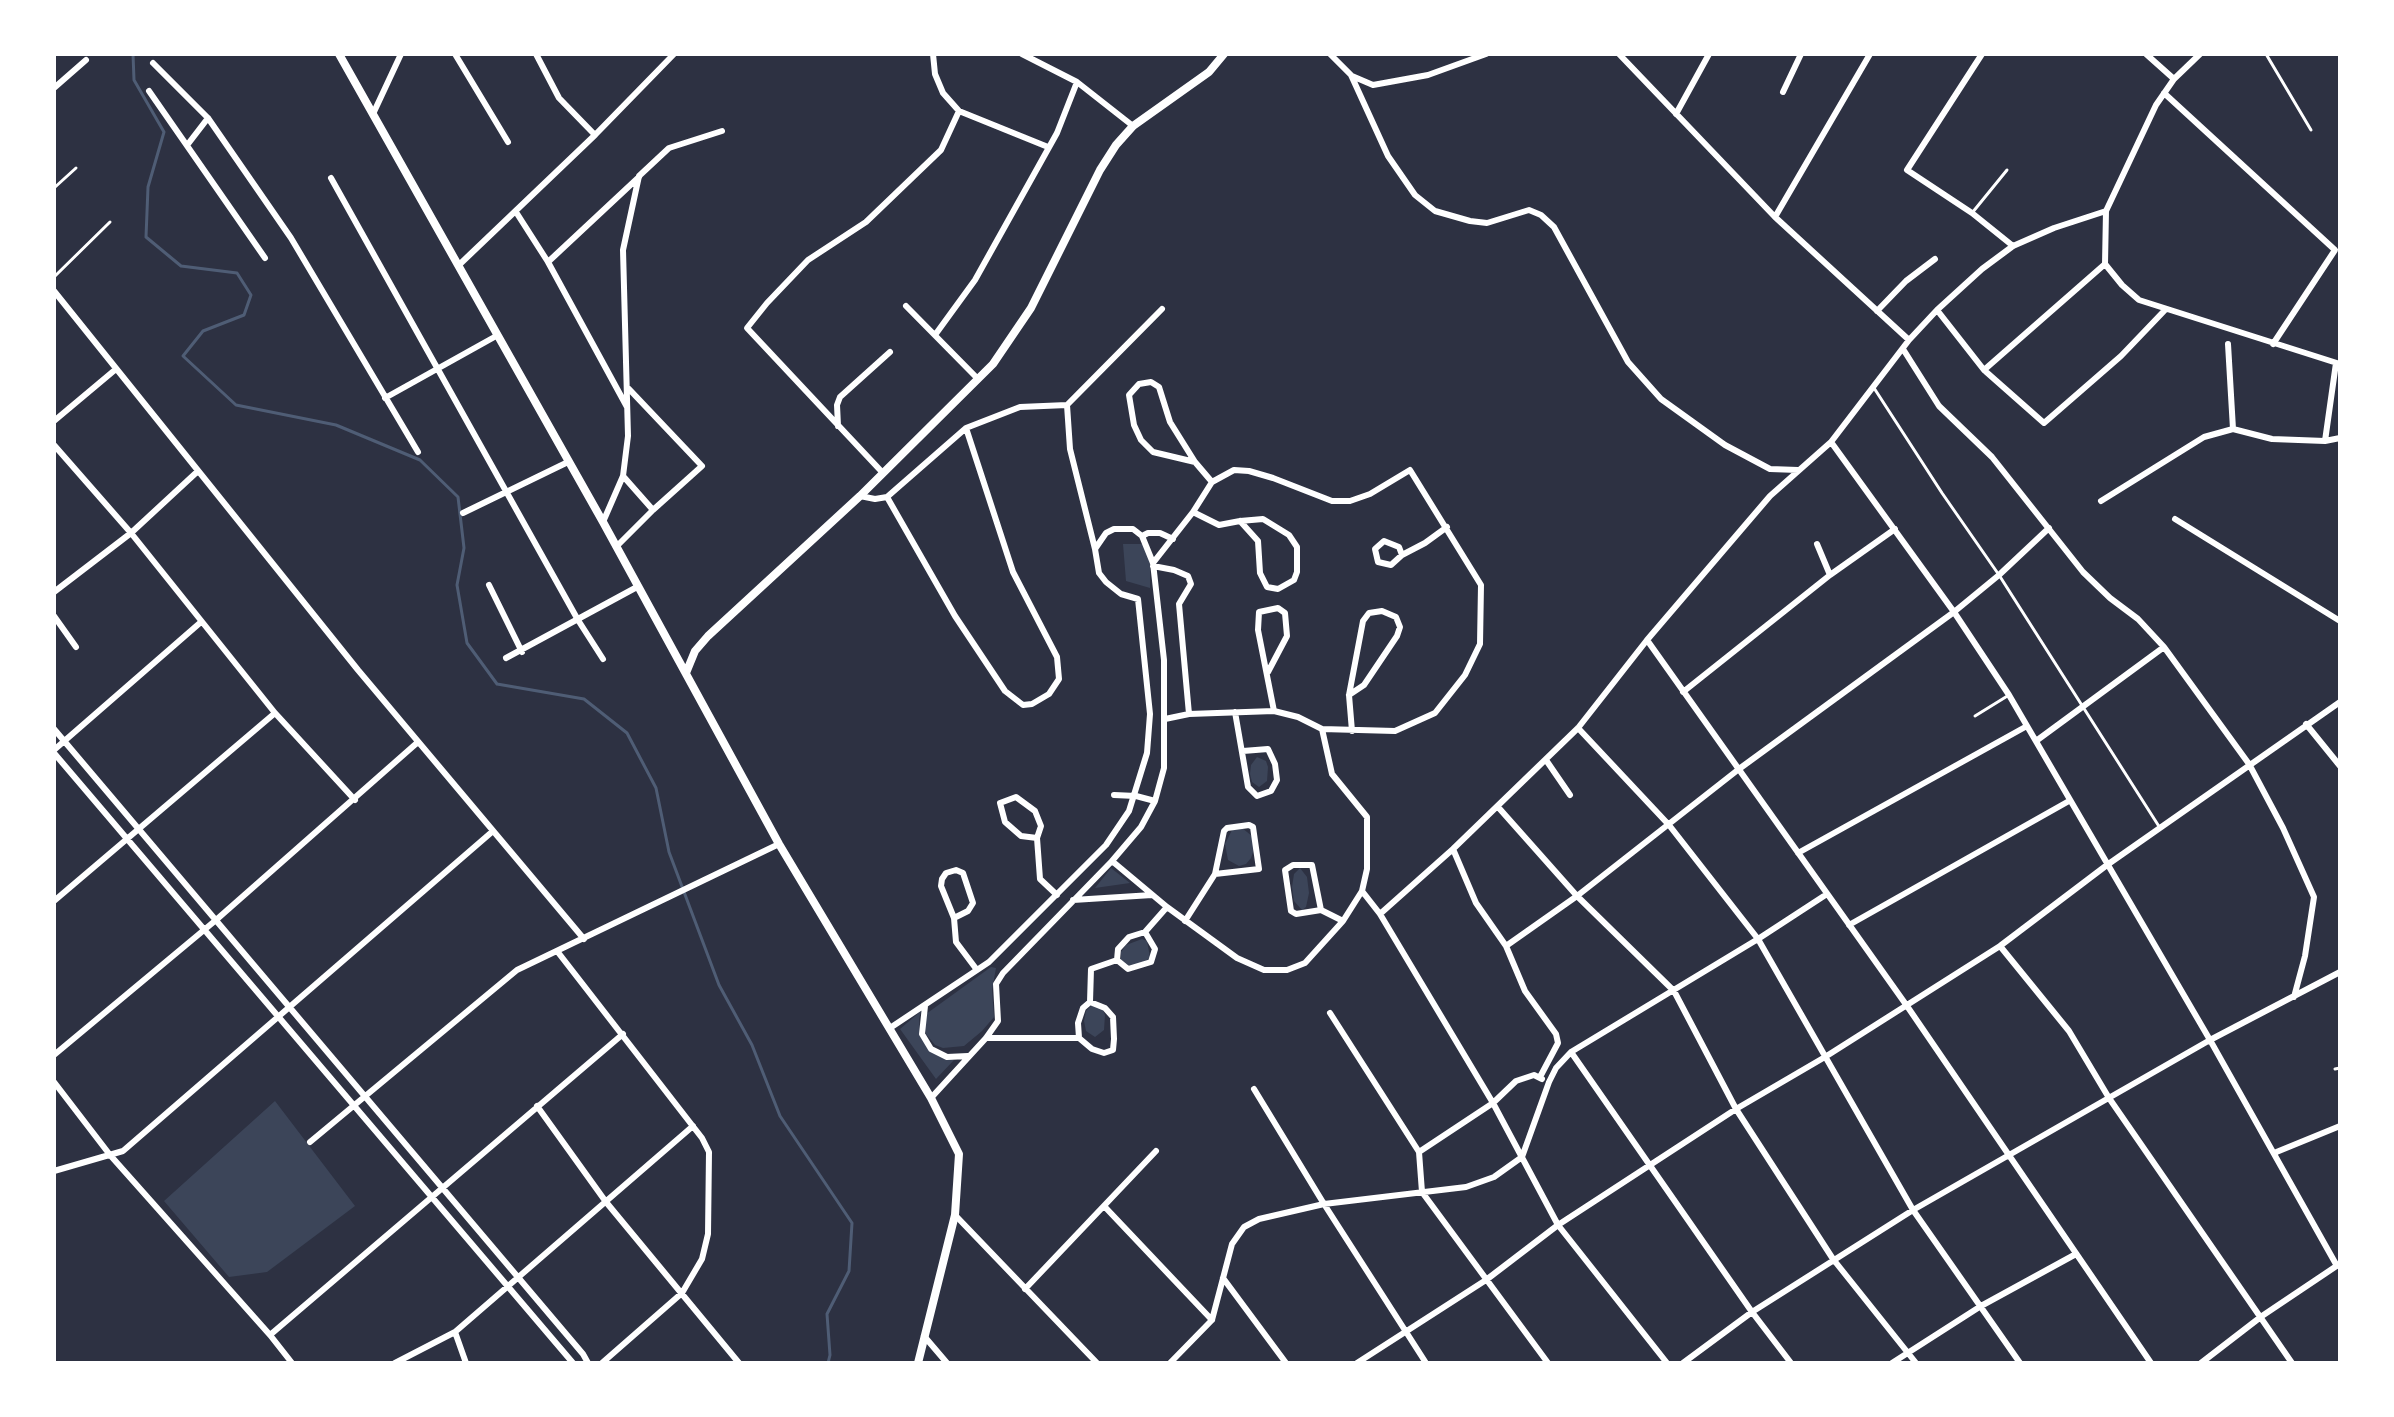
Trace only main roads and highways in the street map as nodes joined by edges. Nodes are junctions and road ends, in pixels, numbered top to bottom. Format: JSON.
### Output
{"nodes":[{"id":1,"x":339,"y":54,"type":"edge"},
{"id":2,"x":1224,"y":54,"type":"edge"},
{"id":3,"x":686,"y":673,"type":"junction"},
{"id":4,"x":918,"y":1363,"type":"edge"}],
"edges":[{"from":1,"to":3,"type":"main road"},
{"from":2,"to":3,"type":"main road"},
{"from":3,"to":4,"type":"main road"}]}
